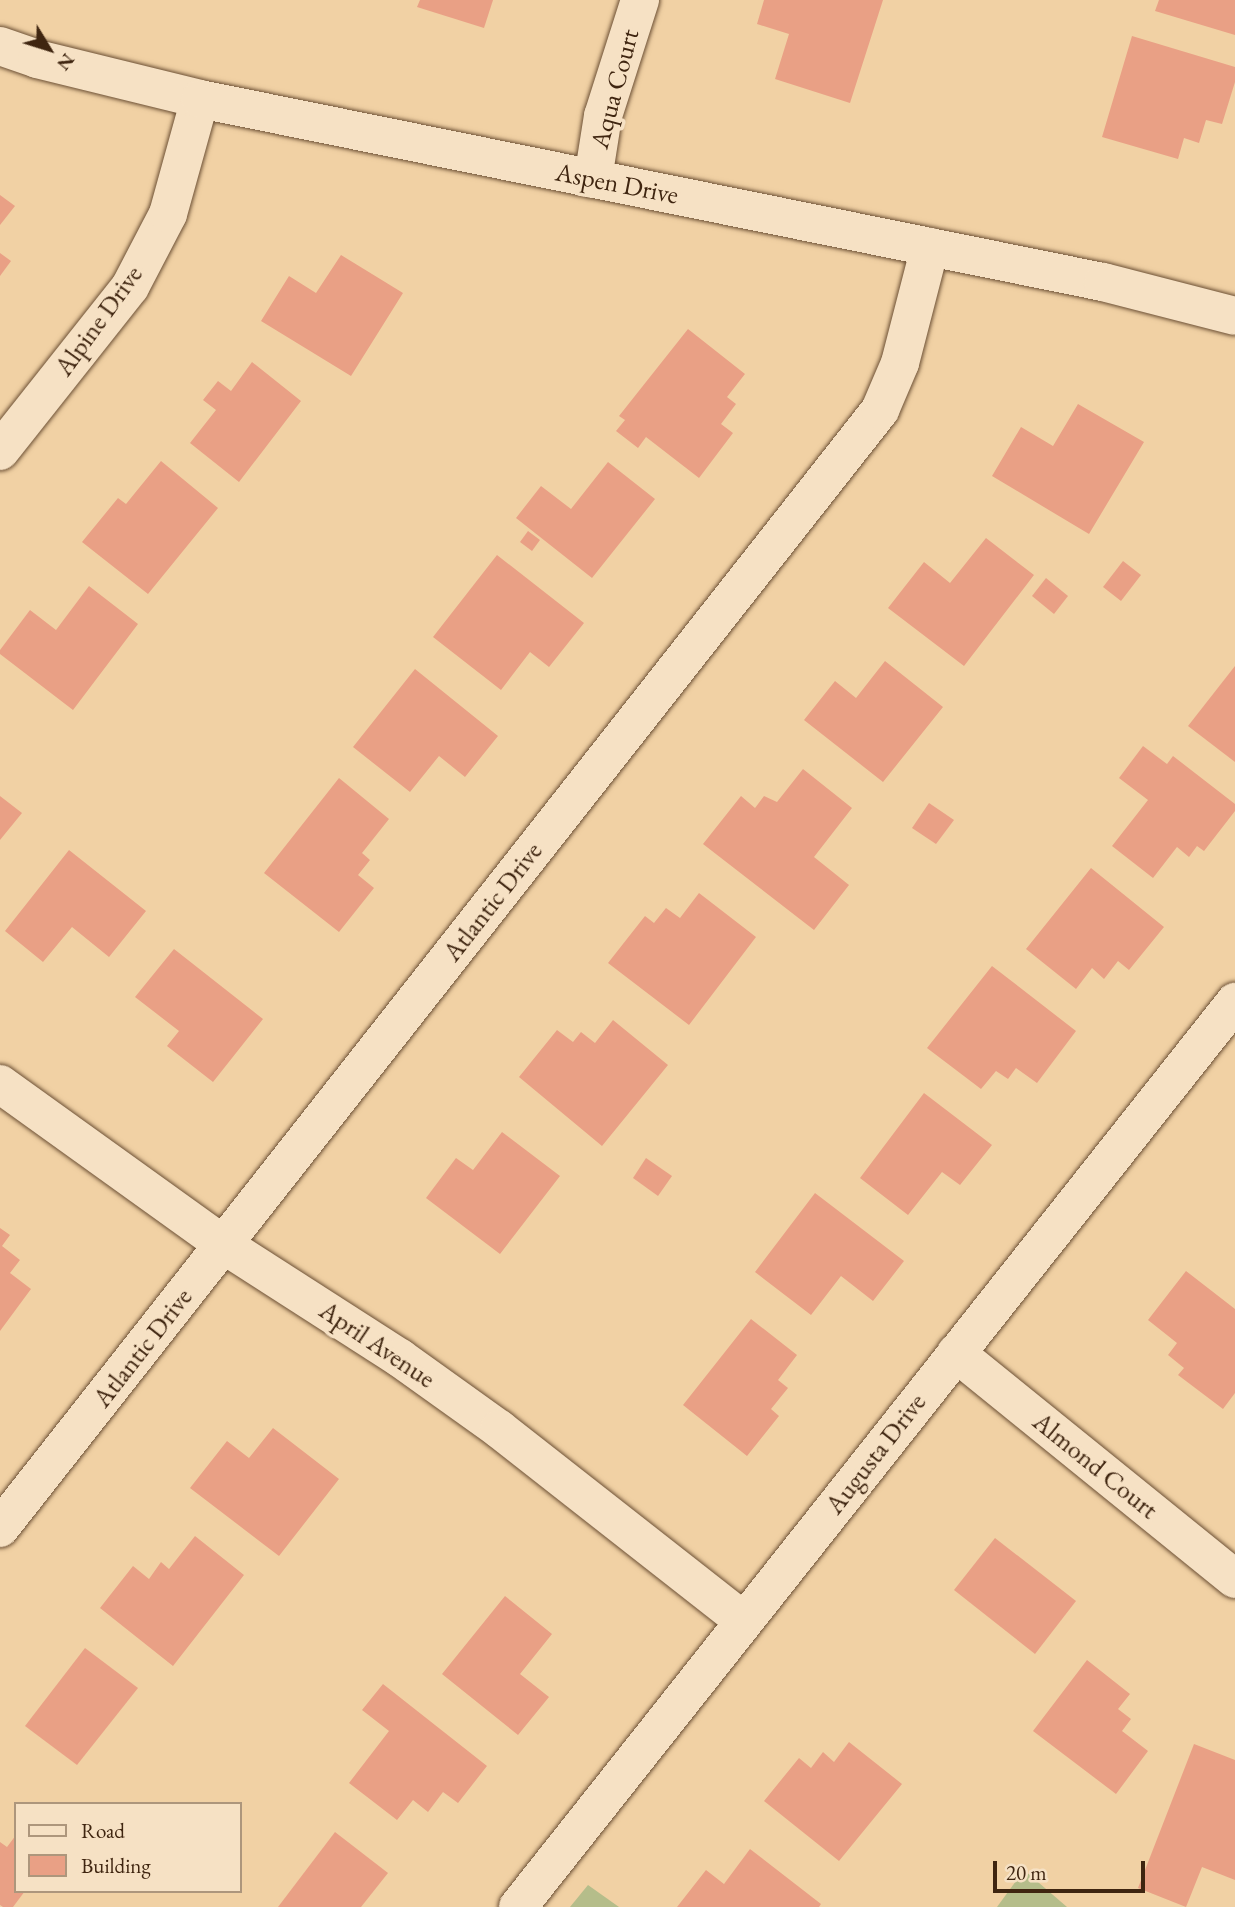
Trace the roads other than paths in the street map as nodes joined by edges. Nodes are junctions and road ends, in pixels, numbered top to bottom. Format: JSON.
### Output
{"nodes":[{"id":1,"x":640,"y":0,"type":"edge"},
{"id":2,"x":0,"y":46,"type":"edge"},
{"id":3,"x":200,"y":99,"type":"junction"},
{"id":4,"x":593,"y":179,"type":"junction"},
{"id":5,"x":930,"y":247,"type":"junction"},
{"id":6,"x":1235,"y":316,"type":"edge"},
{"id":7,"x":0,"y":451,"type":"edge"},
{"id":8,"x":1235,"y":1002,"type":"edge"},
{"id":9,"x":0,"y":1084,"type":"edge"},
{"id":10,"x":224,"y":1245,"type":"junction"},
{"id":11,"x":956,"y":1353,"type":"junction"},
{"id":12,"x":0,"y":1528,"type":"edge"},
{"id":13,"x":1235,"y":1579,"type":"edge"},
{"id":14,"x":743,"y":1620,"type":"junction"},
{"id":15,"x":518,"y":1907,"type":"edge"}],
"edges":[{"from":1,"to":4,"type":"street","name":"Aqua Court"},
{"from":2,"to":3,"type":"street","name":"Aspen Drive"},
{"from":3,"to":4,"type":"street","name":"Aspen Drive"},
{"from":3,"to":7,"type":"street","name":"Alpine Drive"},
{"from":4,"to":5,"type":"street","name":"Aspen Drive"},
{"from":5,"to":6,"type":"street","name":"Aspen Drive"},
{"from":5,"to":10,"type":"street","name":"Atlantic Drive"},
{"from":8,"to":11,"type":"street","name":"Augusta Drive"},
{"from":9,"to":10,"type":"street","name":"April Avenue"},
{"from":10,"to":12,"type":"street","name":"Atlantic Drive"},
{"from":10,"to":14,"type":"street","name":"April Avenue"},
{"from":11,"to":13,"type":"street","name":"Almond Court"},
{"from":11,"to":14,"type":"street","name":"Augusta Drive"},
{"from":14,"to":15,"type":"street","name":"Augusta Drive"}]}
